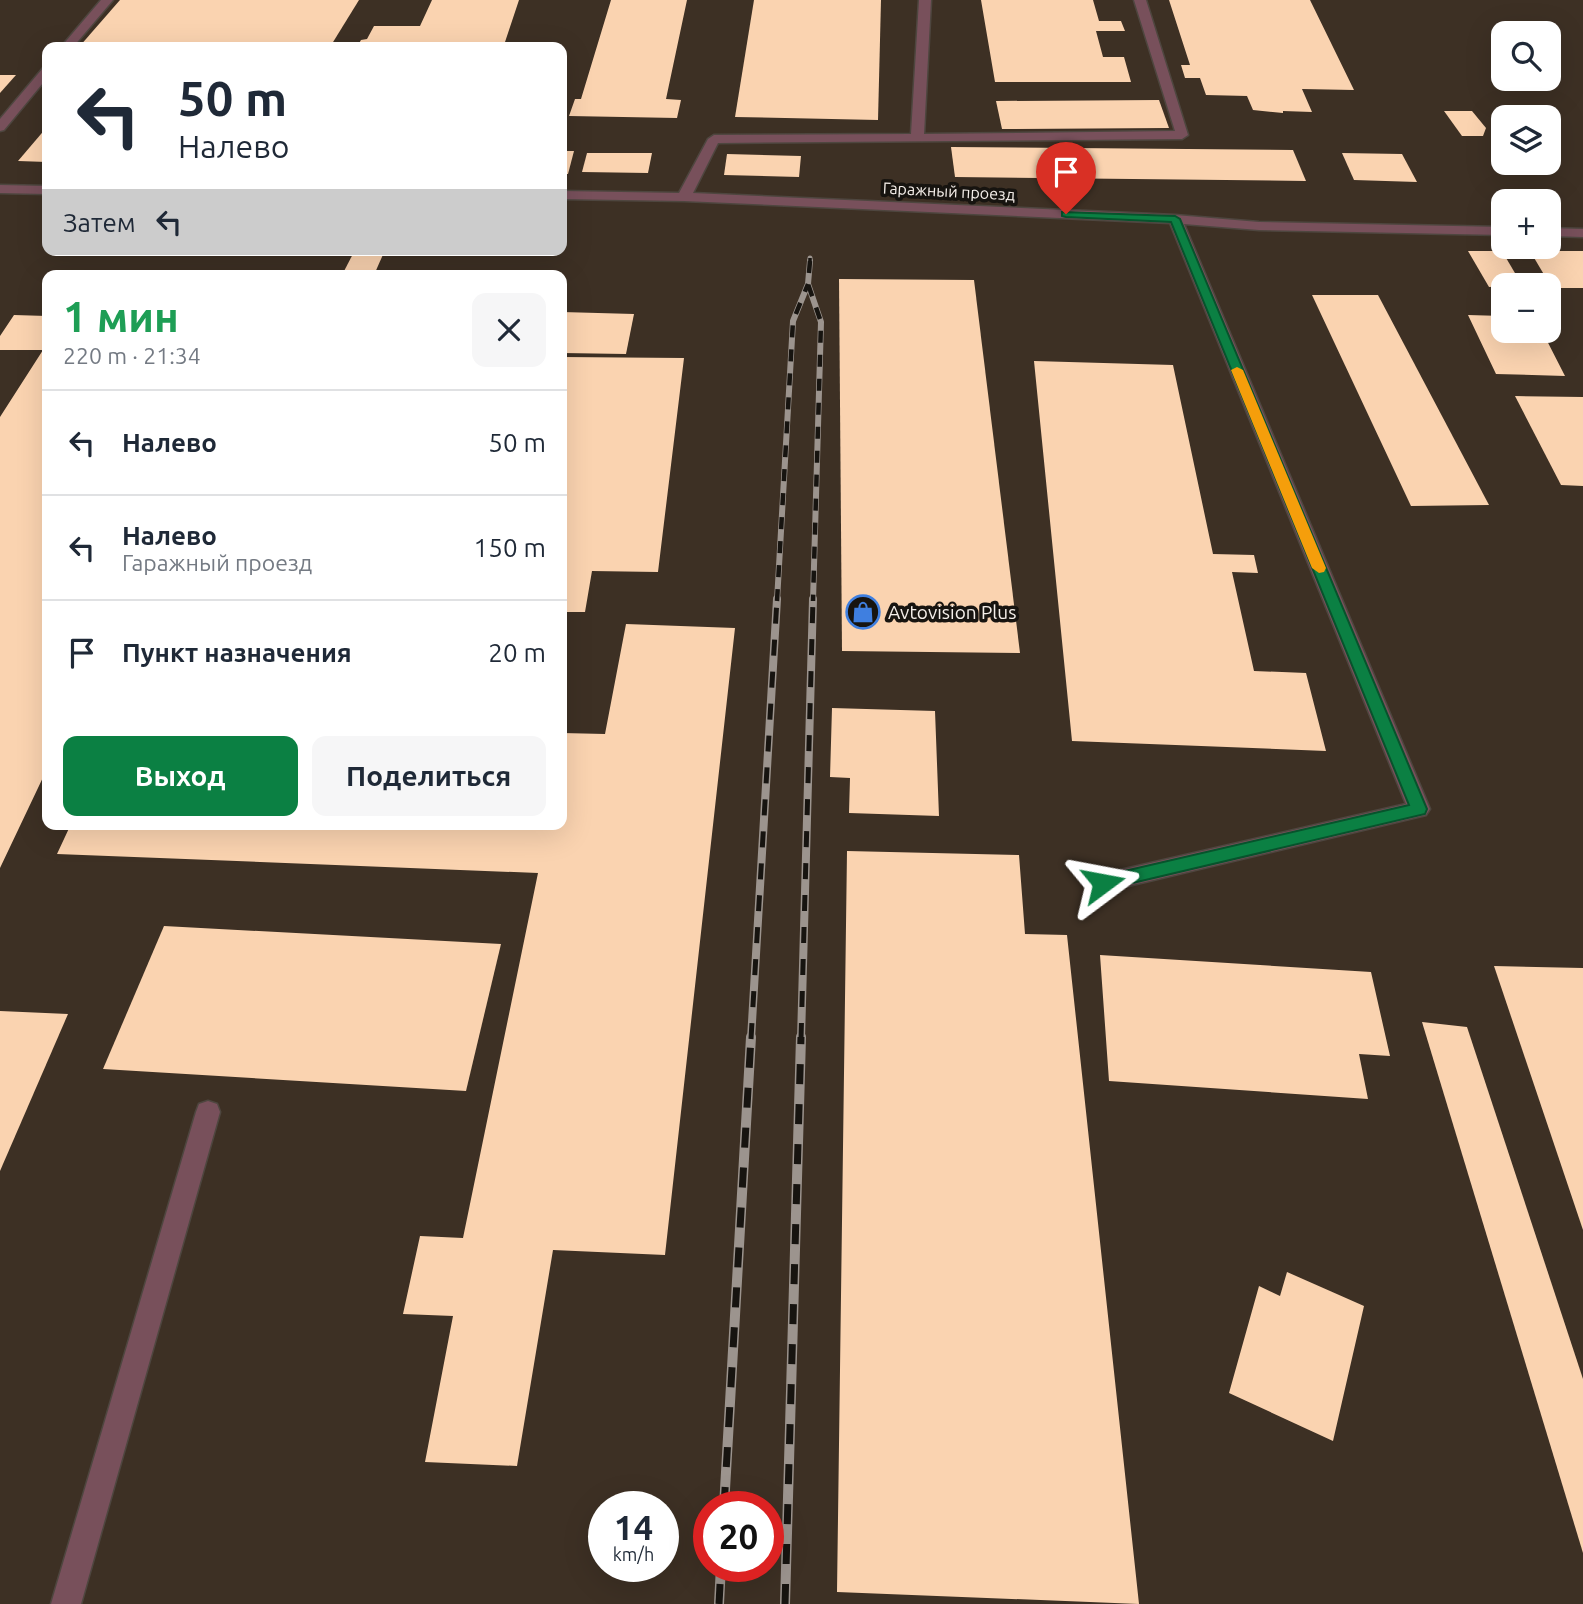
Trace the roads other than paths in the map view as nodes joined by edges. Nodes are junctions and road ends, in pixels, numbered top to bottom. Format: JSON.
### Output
{"nodes":[{"id":1,"x":107,"y":0,"type":"edge"},
{"id":2,"x":925,"y":0,"type":"edge"},
{"id":3,"x":1140,"y":0,"type":"edge"},
{"id":4,"x":71,"y":42,"type":"edge"},
{"id":5,"x":42,"y":77,"type":"edge"},
{"id":6,"x":0,"y":127,"type":"edge"},
{"id":7,"x":917,"y":138,"type":"junction"},
{"id":8,"x":0,"y":189,"type":"edge"},
{"id":9,"x":42,"y":190,"type":"edge"},
{"id":10,"x":567,"y":195,"type":"edge"},
{"id":11,"x":684,"y":197,"type":"junction"},
{"id":12,"x":1175,"y":219,"type":"junction"},
{"id":13,"x":1491,"y":231,"type":"edge"},
{"id":14,"x":1561,"y":232,"type":"edge"},
{"id":15,"x":1583,"y":233,"type":"edge"},
{"id":16,"x":1103,"y":883,"type":"dead end"},
{"id":17,"x":208,"y":1112,"type":"dead end"},
{"id":18,"x":66,"y":1604,"type":"edge"}],
"edges":[{"from":1,"to":4,"type":"street"},
{"from":2,"to":7,"type":"street"},
{"from":3,"to":7,"type":"street"},
{"from":5,"to":6,"type":"street"},
{"from":7,"to":11,"type":"street"},
{"from":8,"to":9,"type":"street"},
{"from":10,"to":11,"type":"street","name":"Гаражный проезд"},
{"from":11,"to":12,"type":"street","name":"Гаражный проезд"},
{"from":12,"to":13,"type":"street","name":"Гаражный проезд"},
{"from":12,"to":16,"type":"street"},
{"from":14,"to":15,"type":"street"},
{"from":17,"to":18,"type":"street"}]}
